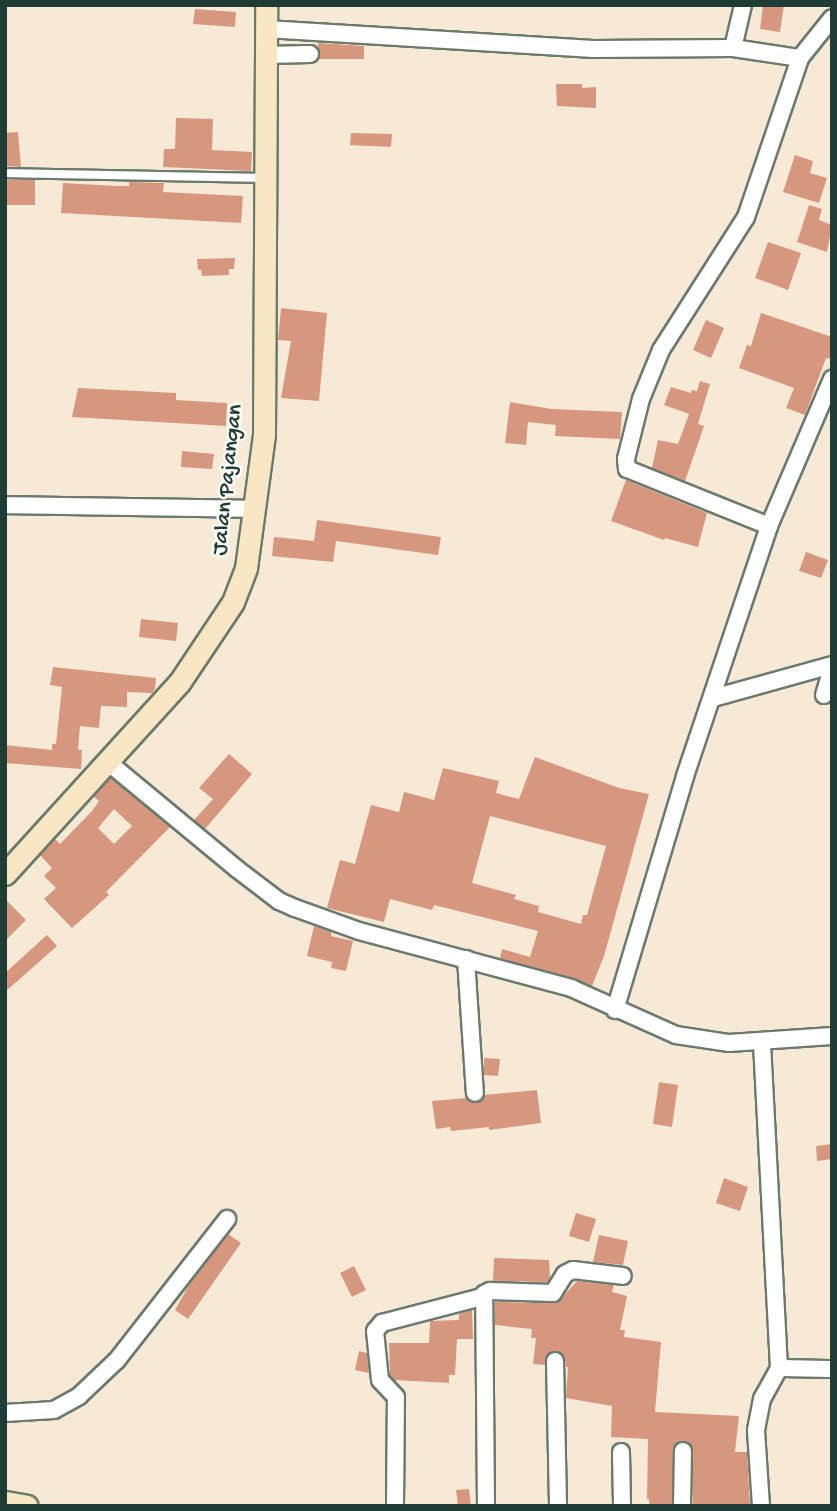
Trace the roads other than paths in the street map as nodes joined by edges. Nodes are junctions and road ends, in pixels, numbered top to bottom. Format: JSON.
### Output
{"nodes":[{"id":1,"x":266,"y":5,"type":"edge"},
{"id":2,"x":743,"y":5,"type":"edge"},
{"id":3,"x":832,"y":18,"type":"edge"},
{"id":4,"x":266,"y":29,"type":"junction"},
{"id":5,"x":733,"y":48,"type":"junction"},
{"id":6,"x":310,"y":54,"type":"dead end"},
{"id":7,"x":265,"y":55,"type":"junction"},
{"id":8,"x":800,"y":58,"type":"junction"},
{"id":9,"x":5,"y":173,"type":"edge"},
{"id":10,"x":265,"y":178,"type":"junction"},
{"id":11,"x":832,"y":379,"type":"edge"},
{"id":12,"x":5,"y":505,"type":"edge"},
{"id":13,"x":255,"y":509,"type":"junction"},
{"id":14,"x":769,"y":526,"type":"junction"},
{"id":15,"x":832,"y":667,"type":"edge"},
{"id":16,"x":824,"y":695,"type":"dead end"},
{"id":17,"x":713,"y":698,"type":"junction"},
{"id":18,"x":109,"y":763,"type":"junction"},
{"id":19,"x":5,"y":874,"type":"edge"},
{"id":20,"x":466,"y":959,"type":"junction"},
{"id":21,"x":615,"y":1010,"type":"junction"},
{"id":22,"x":832,"y":1035,"type":"edge"},
{"id":23,"x":762,"y":1042,"type":"junction"},
{"id":24,"x":475,"y":1093,"type":"dead end"},
{"id":25,"x":227,"y":1219,"type":"dead end"},
{"id":26,"x":623,"y":1276,"type":"dead end"},
{"id":27,"x":482,"y":1297,"type":"junction"},
{"id":28,"x":555,"y":1361,"type":"dead end"},
{"id":29,"x":779,"y":1368,"type":"junction"},
{"id":30,"x":832,"y":1370,"type":"edge"},
{"id":31,"x":5,"y":1413,"type":"edge"},
{"id":32,"x":683,"y":1451,"type":"dead end"},
{"id":33,"x":621,"y":1452,"type":"dead end"},
{"id":34,"x":5,"y":1502,"type":"edge"},
{"id":35,"x":27,"y":1506,"type":"edge"},
{"id":36,"x":394,"y":1506,"type":"edge"},
{"id":37,"x":486,"y":1506,"type":"edge"},
{"id":38,"x":558,"y":1506,"type":"edge"},
{"id":39,"x":622,"y":1506,"type":"edge"},
{"id":40,"x":682,"y":1506,"type":"edge"},
{"id":41,"x":761,"y":1506,"type":"edge"}],
"edges":[{"from":1,"to":4,"type":"main road","name":"Jalan Pajangan"},
{"from":2,"to":5,"type":"street"},
{"from":3,"to":8,"type":"street"},
{"from":4,"to":5,"type":"street"},
{"from":4,"to":7,"type":"main road","name":"Jalan Pajangan"},
{"from":5,"to":8,"type":"street"},
{"from":6,"to":7,"type":"street"},
{"from":7,"to":10,"type":"main road","name":"Jalan Pajangan"},
{"from":8,"to":14,"type":"street"},
{"from":9,"to":10,"type":"lane"},
{"from":10,"to":13,"type":"main road","name":"Jalan Pajangan"},
{"from":11,"to":14,"type":"street"},
{"from":12,"to":13,"type":"street"},
{"from":13,"to":18,"type":"main road","name":"Jalan Pajangan"},
{"from":14,"to":17,"type":"street"},
{"from":15,"to":16,"type":"street"},
{"from":15,"to":17,"type":"street"},
{"from":17,"to":21,"type":"street"},
{"from":18,"to":19,"type":"main road","name":"Jalan Pajangan"},
{"from":18,"to":20,"type":"street"},
{"from":20,"to":21,"type":"street"},
{"from":20,"to":24,"type":"street"},
{"from":21,"to":23,"type":"street"},
{"from":22,"to":23,"type":"street"},
{"from":23,"to":29,"type":"street"},
{"from":25,"to":31,"type":"street"},
{"from":26,"to":27,"type":"street"},
{"from":27,"to":36,"type":"street"},
{"from":27,"to":37,"type":"street"},
{"from":28,"to":38,"type":"street"},
{"from":29,"to":30,"type":"street"},
{"from":29,"to":41,"type":"street"},
{"from":32,"to":40,"type":"street"},
{"from":33,"to":39,"type":"street"},
{"from":34,"to":35,"type":"main road"}]}
